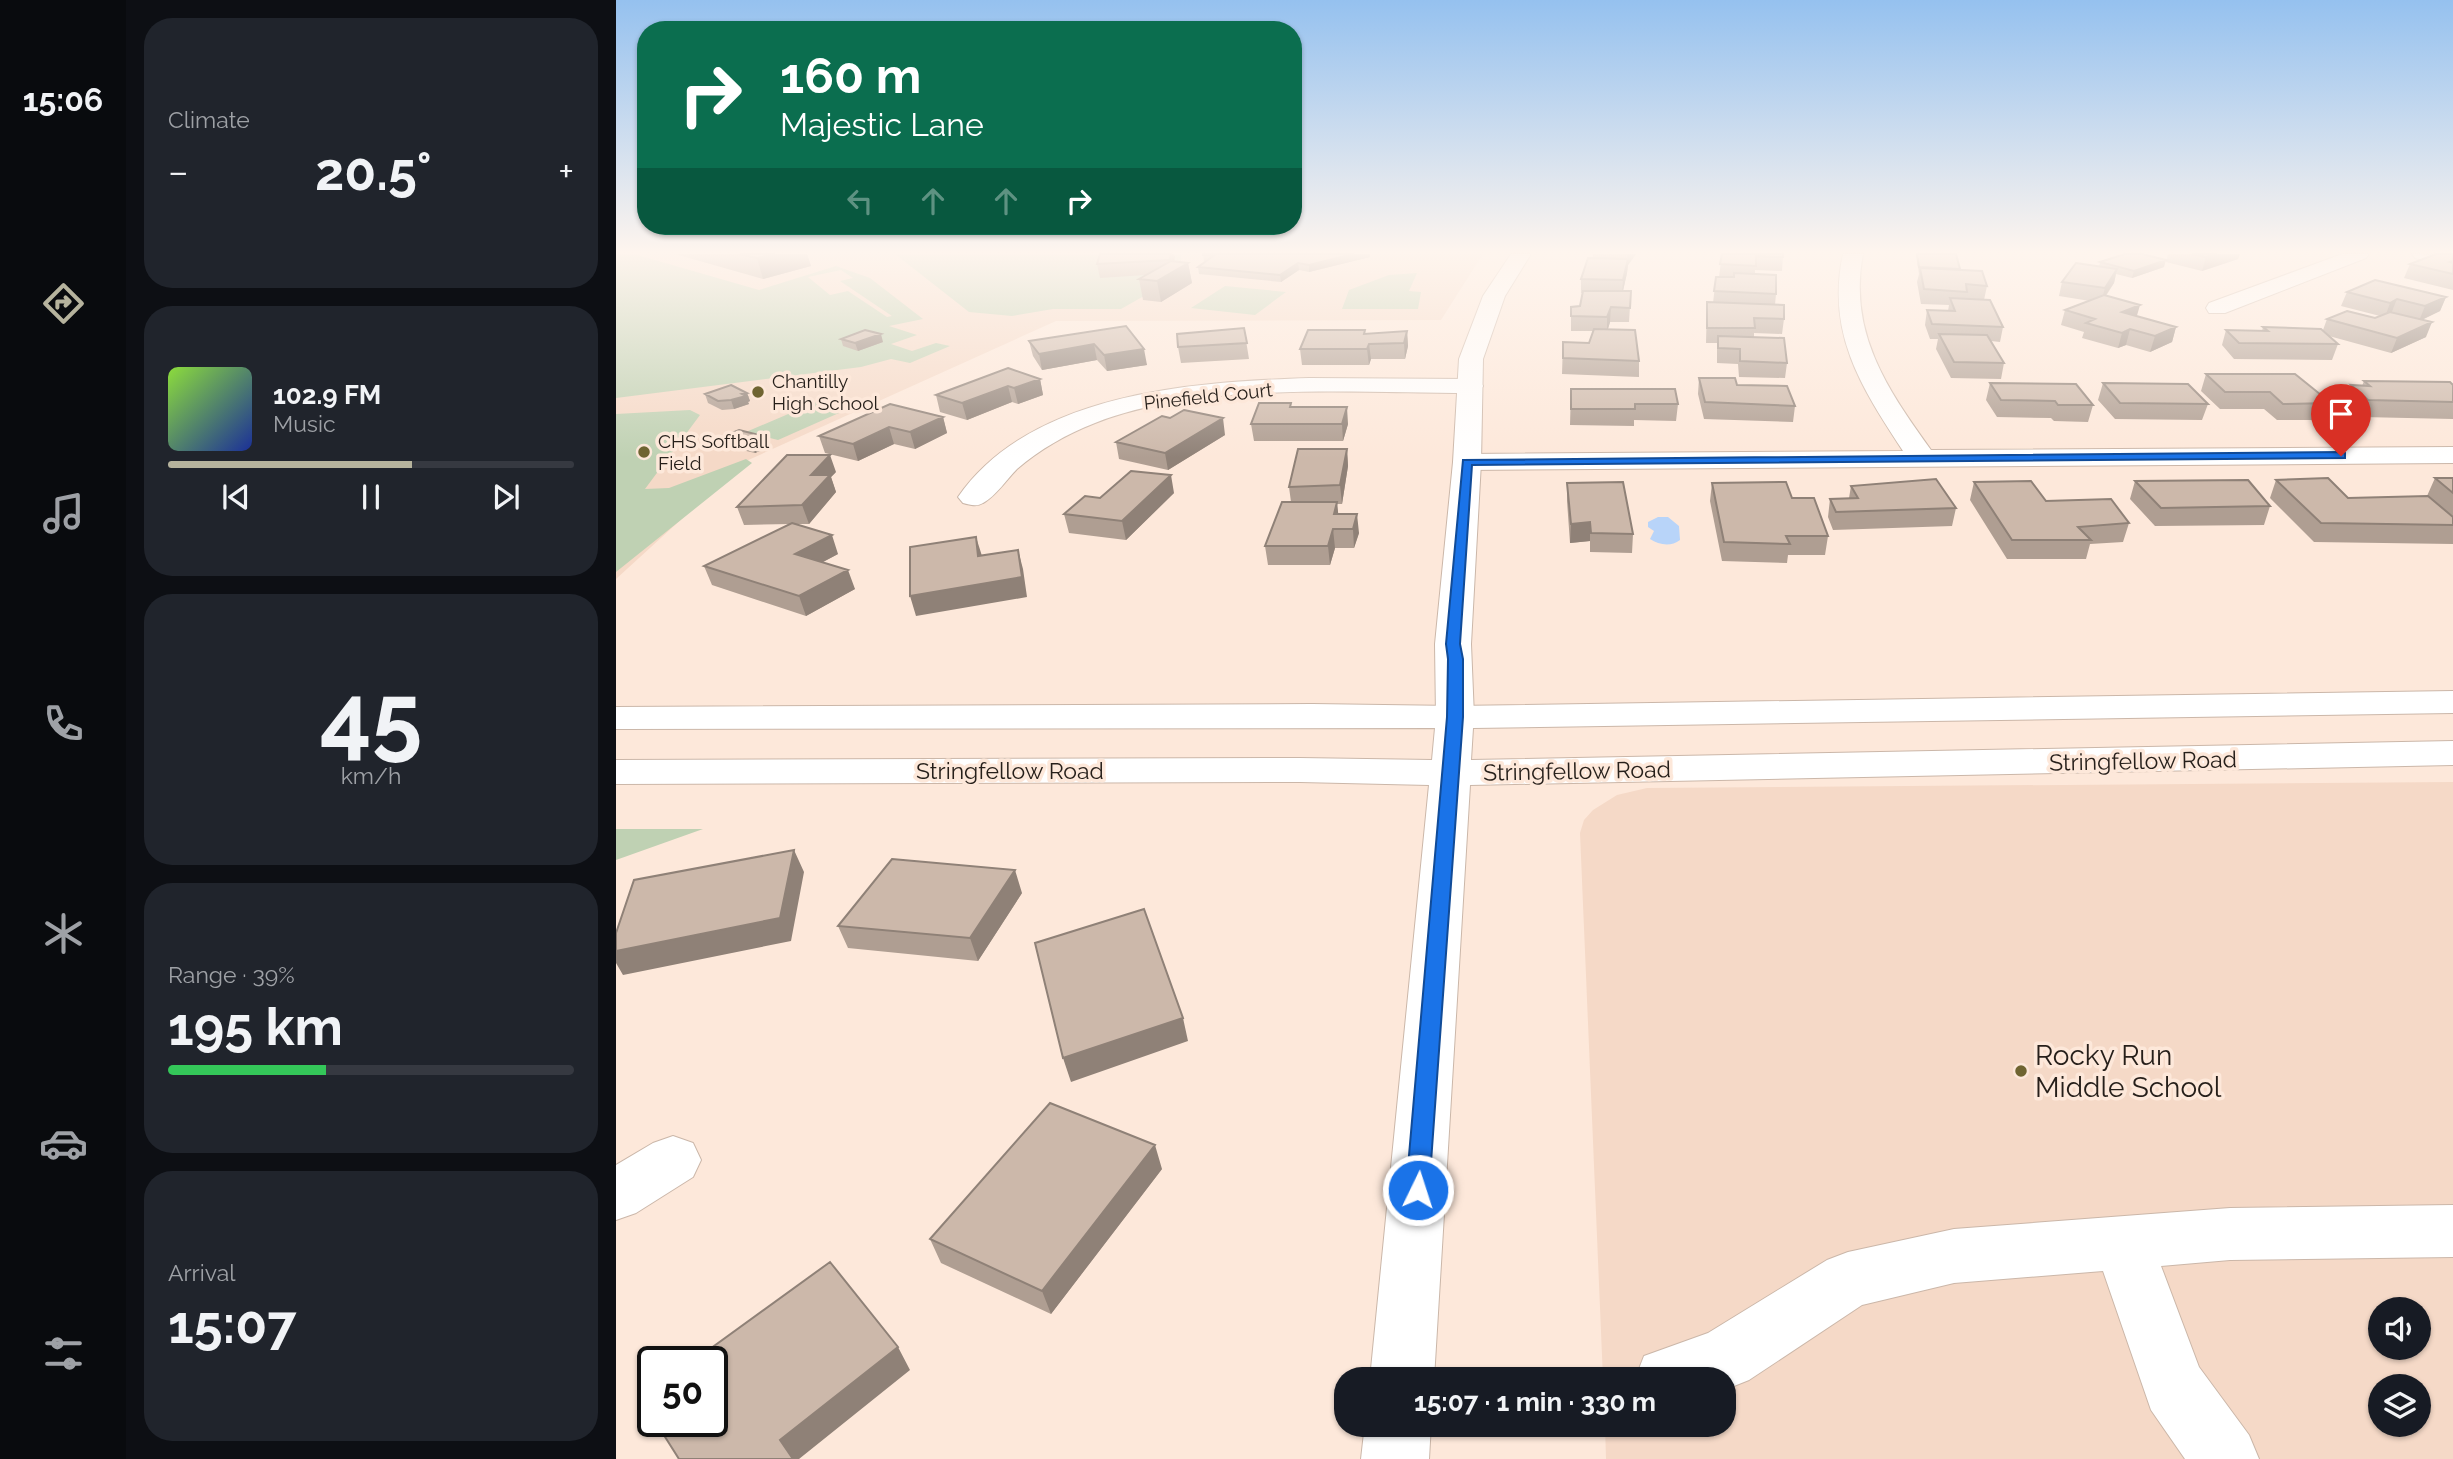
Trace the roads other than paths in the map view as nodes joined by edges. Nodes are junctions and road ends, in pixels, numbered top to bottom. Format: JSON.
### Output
{"nodes":[{"id":1,"x":1483,"y":322,"type":"edge"},
{"id":2,"x":1852,"y":322,"type":"edge"},
{"id":3,"x":1471,"y":386,"type":"junction"},
{"id":4,"x":2453,"y":455,"type":"edge"},
{"id":5,"x":1922,"y":458,"type":"junction"},
{"id":6,"x":1467,"y":462,"type":"junction"},
{"id":7,"x":973,"y":497,"type":"dead end"},
{"id":8,"x":2453,"y":702,"type":"edge"},
{"id":9,"x":1455,"y":717,"type":"junction"},
{"id":10,"x":616,"y":718,"type":"edge"},
{"id":11,"x":2453,"y":753,"type":"edge"},
{"id":12,"x":616,"y":772,"type":"edge"},
{"id":13,"x":1450,"y":774,"type":"junction"},
{"id":14,"x":673,"y":1160,"type":"dead end"},
{"id":15,"x":616,"y":1195,"type":"edge"},
{"id":16,"x":2453,"y":1231,"type":"edge"},
{"id":17,"x":2123,"y":1242,"type":"junction"},
{"id":18,"x":1403,"y":1367,"type":"edge"},
{"id":19,"x":1701,"y":1367,"type":"edge"},
{"id":20,"x":1397,"y":1437,"type":"edge"},
{"id":21,"x":1395,"y":1459,"type":"edge"},
{"id":22,"x":2225,"y":1459,"type":"edge"}],
"edges":[{"from":1,"to":3,"type":"street"},
{"from":2,"to":5,"type":"street"},
{"from":3,"to":6,"type":"street"},
{"from":3,"to":7,"type":"street","name":"Pinefield Court"},
{"from":4,"to":5,"type":"street"},
{"from":5,"to":6,"type":"street"},
{"from":6,"to":9,"type":"street"},
{"from":8,"to":9,"type":"street"},
{"from":9,"to":10,"type":"street"},
{"from":9,"to":13,"type":"street"},
{"from":11,"to":13,"type":"street","name":"Stringfellow Road"},
{"from":12,"to":13,"type":"street","name":"Stringfellow Road"},
{"from":13,"to":18,"type":"street"},
{"from":14,"to":15,"type":"street"},
{"from":16,"to":17,"type":"street"},
{"from":17,"to":19,"type":"street"},
{"from":17,"to":22,"type":"street"},
{"from":20,"to":21,"type":"street"}]}
